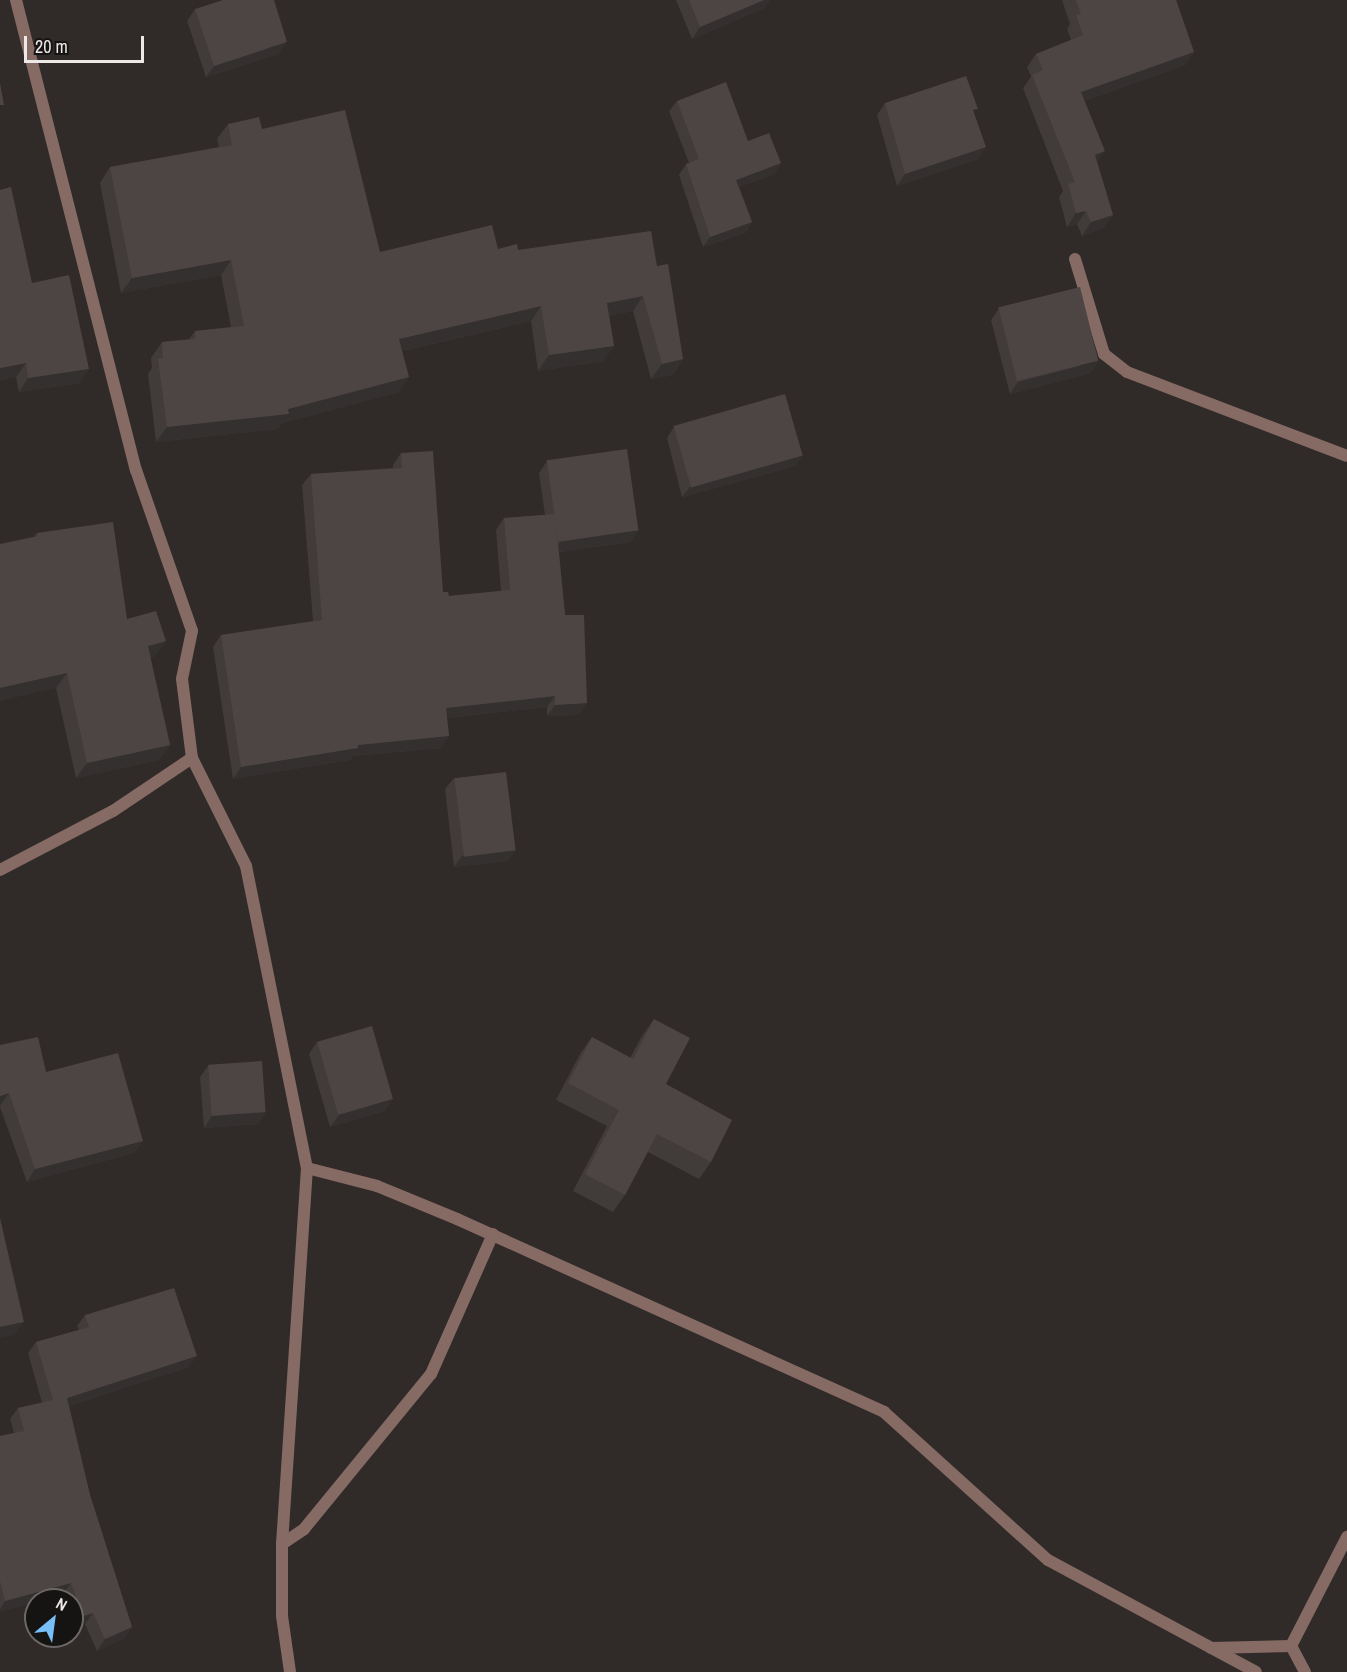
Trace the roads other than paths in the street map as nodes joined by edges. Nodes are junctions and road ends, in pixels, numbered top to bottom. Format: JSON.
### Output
{"nodes":[{"id":1,"x":16,"y":0,"type":"edge"},
{"id":2,"x":1075,"y":259,"type":"dead end"},
{"id":3,"x":1347,"y":456,"type":"edge"},
{"id":4,"x":192,"y":758,"type":"junction"},
{"id":5,"x":0,"y":870,"type":"edge"},
{"id":6,"x":307,"y":1168,"type":"junction"},
{"id":7,"x":493,"y":1234,"type":"junction"},
{"id":8,"x":1347,"y":1537,"type":"edge"},
{"id":9,"x":282,"y":1544,"type":"junction"},
{"id":10,"x":1291,"y":1646,"type":"junction"},
{"id":11,"x":1210,"y":1648,"type":"junction"},
{"id":12,"x":290,"y":1672,"type":"edge"},
{"id":13,"x":1256,"y":1672,"type":"edge"},
{"id":14,"x":1305,"y":1672,"type":"edge"}],
"edges":[{"from":1,"to":4,"type":"street"},
{"from":2,"to":3,"type":"street"},
{"from":4,"to":5,"type":"street"},
{"from":4,"to":6,"type":"street"},
{"from":6,"to":7,"type":"street"},
{"from":6,"to":9,"type":"street"},
{"from":7,"to":9,"type":"street"},
{"from":7,"to":11,"type":"street"},
{"from":8,"to":10,"type":"street"},
{"from":9,"to":12,"type":"street"},
{"from":10,"to":11,"type":"street"},
{"from":10,"to":14,"type":"street"},
{"from":11,"to":13,"type":"street"}]}
